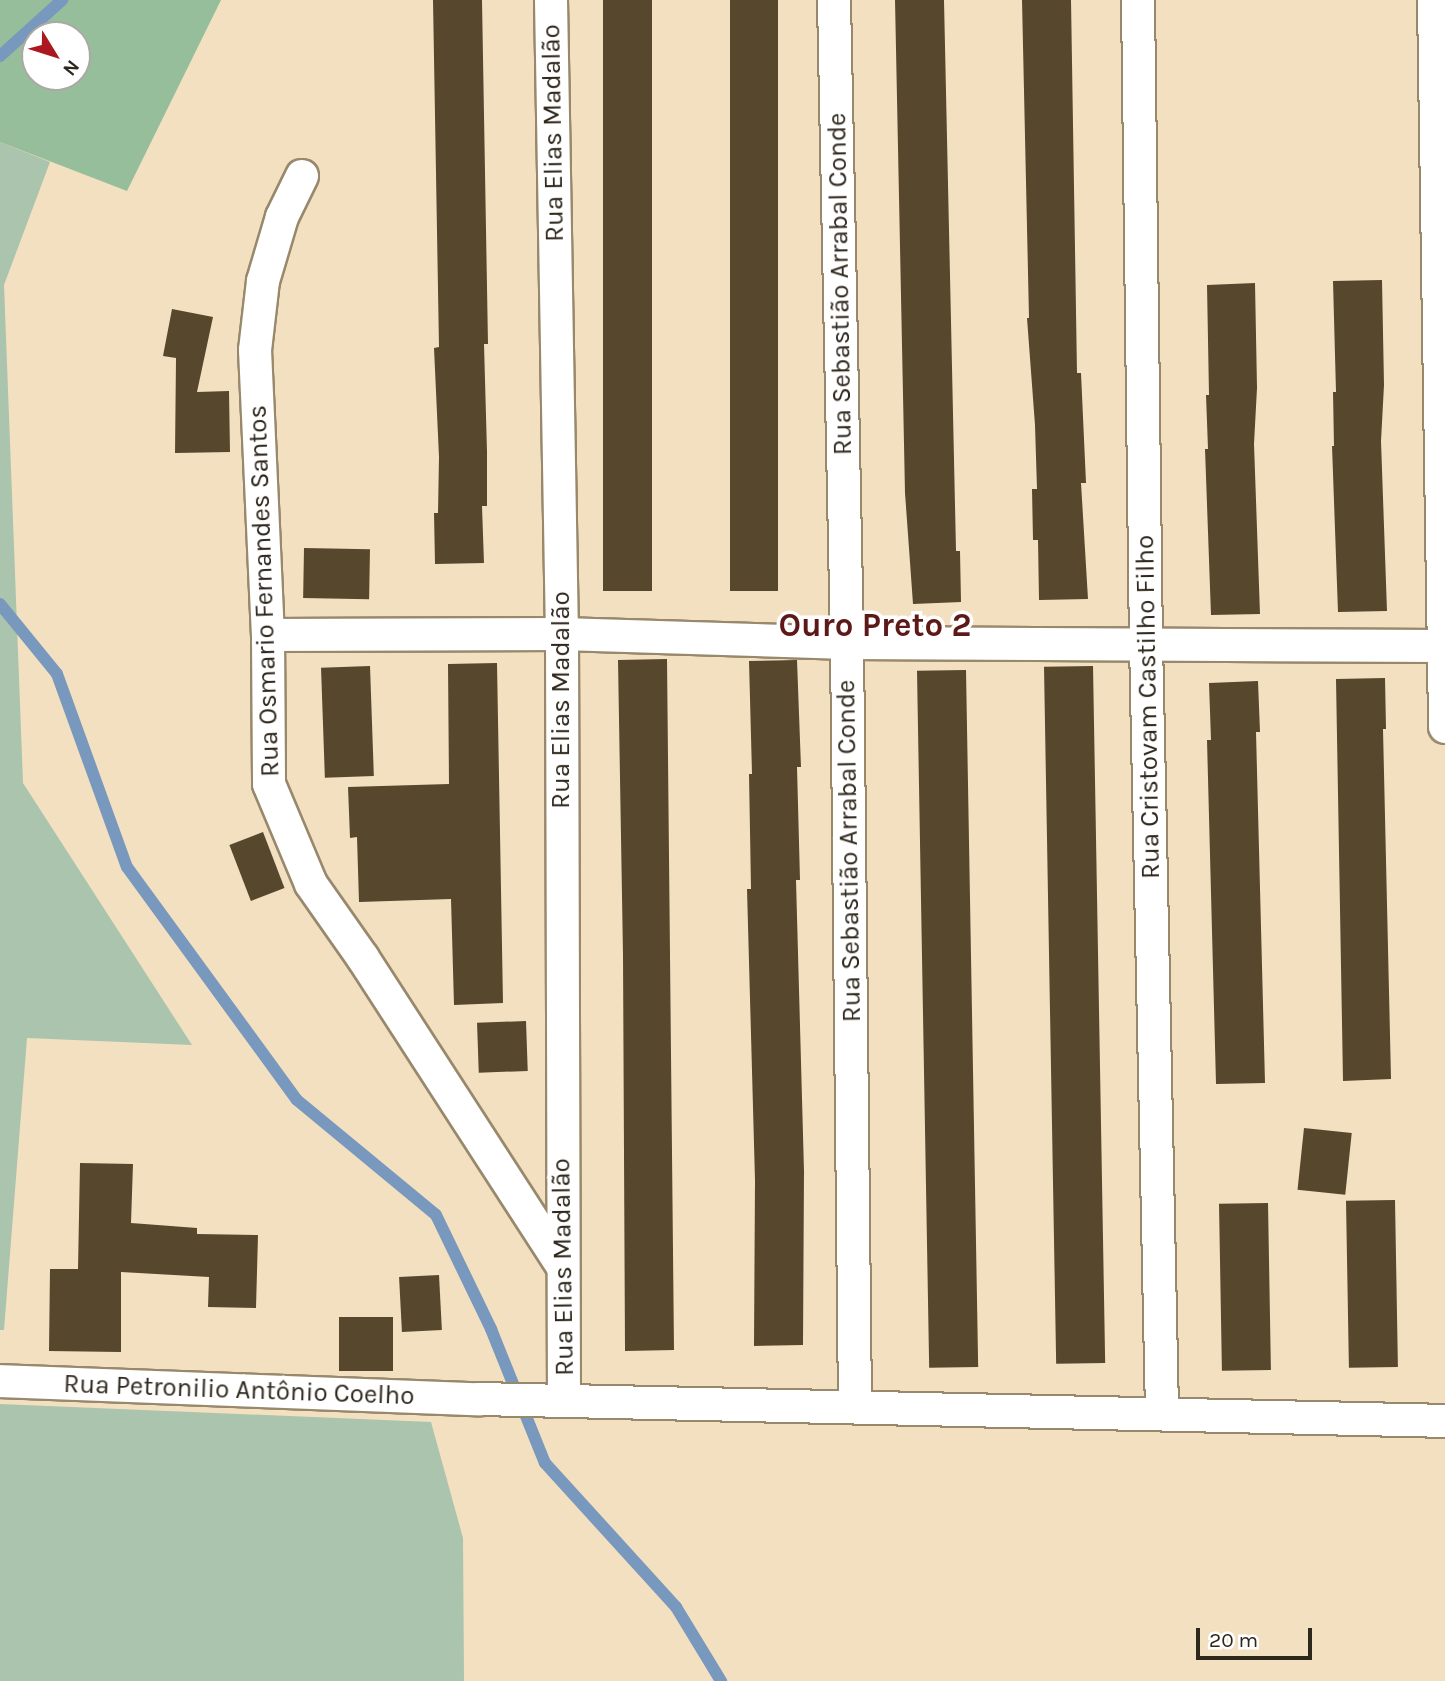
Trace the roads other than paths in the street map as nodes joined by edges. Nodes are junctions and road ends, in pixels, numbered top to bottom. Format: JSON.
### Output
{"nodes":[{"id":1,"x":551,"y":0,"type":"edge"},
{"id":2,"x":834,"y":0,"type":"edge"},
{"id":3,"x":1138,"y":0,"type":"edge"},
{"id":4,"x":1434,"y":0,"type":"edge"},
{"id":5,"x":302,"y":176,"type":"dead end"},
{"id":6,"x":562,"y":634,"type":"junction"},
{"id":7,"x":268,"y":635,"type":"junction"},
{"id":8,"x":1146,"y":642,"type":"junction"},
{"id":9,"x":847,"y":643,"type":"junction"},
{"id":10,"x":1443,"y":646,"type":"junction"},
{"id":11,"x":1445,"y":727,"type":"edge"},
{"id":12,"x":562,"y":1266,"type":"junction"},
{"id":13,"x":0,"y":1381,"type":"edge"},
{"id":14,"x":552,"y":1401,"type":"junction"},
{"id":15,"x":855,"y":1407,"type":"junction"},
{"id":16,"x":1163,"y":1414,"type":"junction"},
{"id":17,"x":1445,"y":1421,"type":"edge"}],
"edges":[{"from":1,"to":6,"type":"street","name":"Rua Elias Madalão"},
{"from":2,"to":9,"type":"street","name":"Rua Sebastião Arrabal Conde"},
{"from":3,"to":8,"type":"street","name":"Rua Cristovam Castilho Filho"},
{"from":4,"to":10,"type":"street"},
{"from":5,"to":7,"type":"street","name":"Rua Osmario Fernandes Santos"},
{"from":6,"to":7,"type":"street"},
{"from":6,"to":9,"type":"street"},
{"from":6,"to":12,"type":"street","name":"Rua Elias Madalão"},
{"from":7,"to":12,"type":"street","name":"Rua Osmario Fernandes Santos"},
{"from":8,"to":9,"type":"street"},
{"from":8,"to":10,"type":"street"},
{"from":8,"to":16,"type":"street","name":"Rua Cristovam Castilho Filho"},
{"from":9,"to":15,"type":"street","name":"Rua Sebastião Arrabal Conde"},
{"from":10,"to":11,"type":"street"},
{"from":12,"to":14,"type":"street","name":"Rua Elias Madalão"},
{"from":13,"to":14,"type":"street","name":"Rua Petronilio Antônio Coelho"},
{"from":14,"to":15,"type":"street","name":"Rua Petronilio Antônio Coelho"},
{"from":15,"to":16,"type":"street","name":"Rua Petronilio Antônio Coelho"},
{"from":16,"to":17,"type":"street","name":"Rua Petronilio Antônio Coelho"}]}
